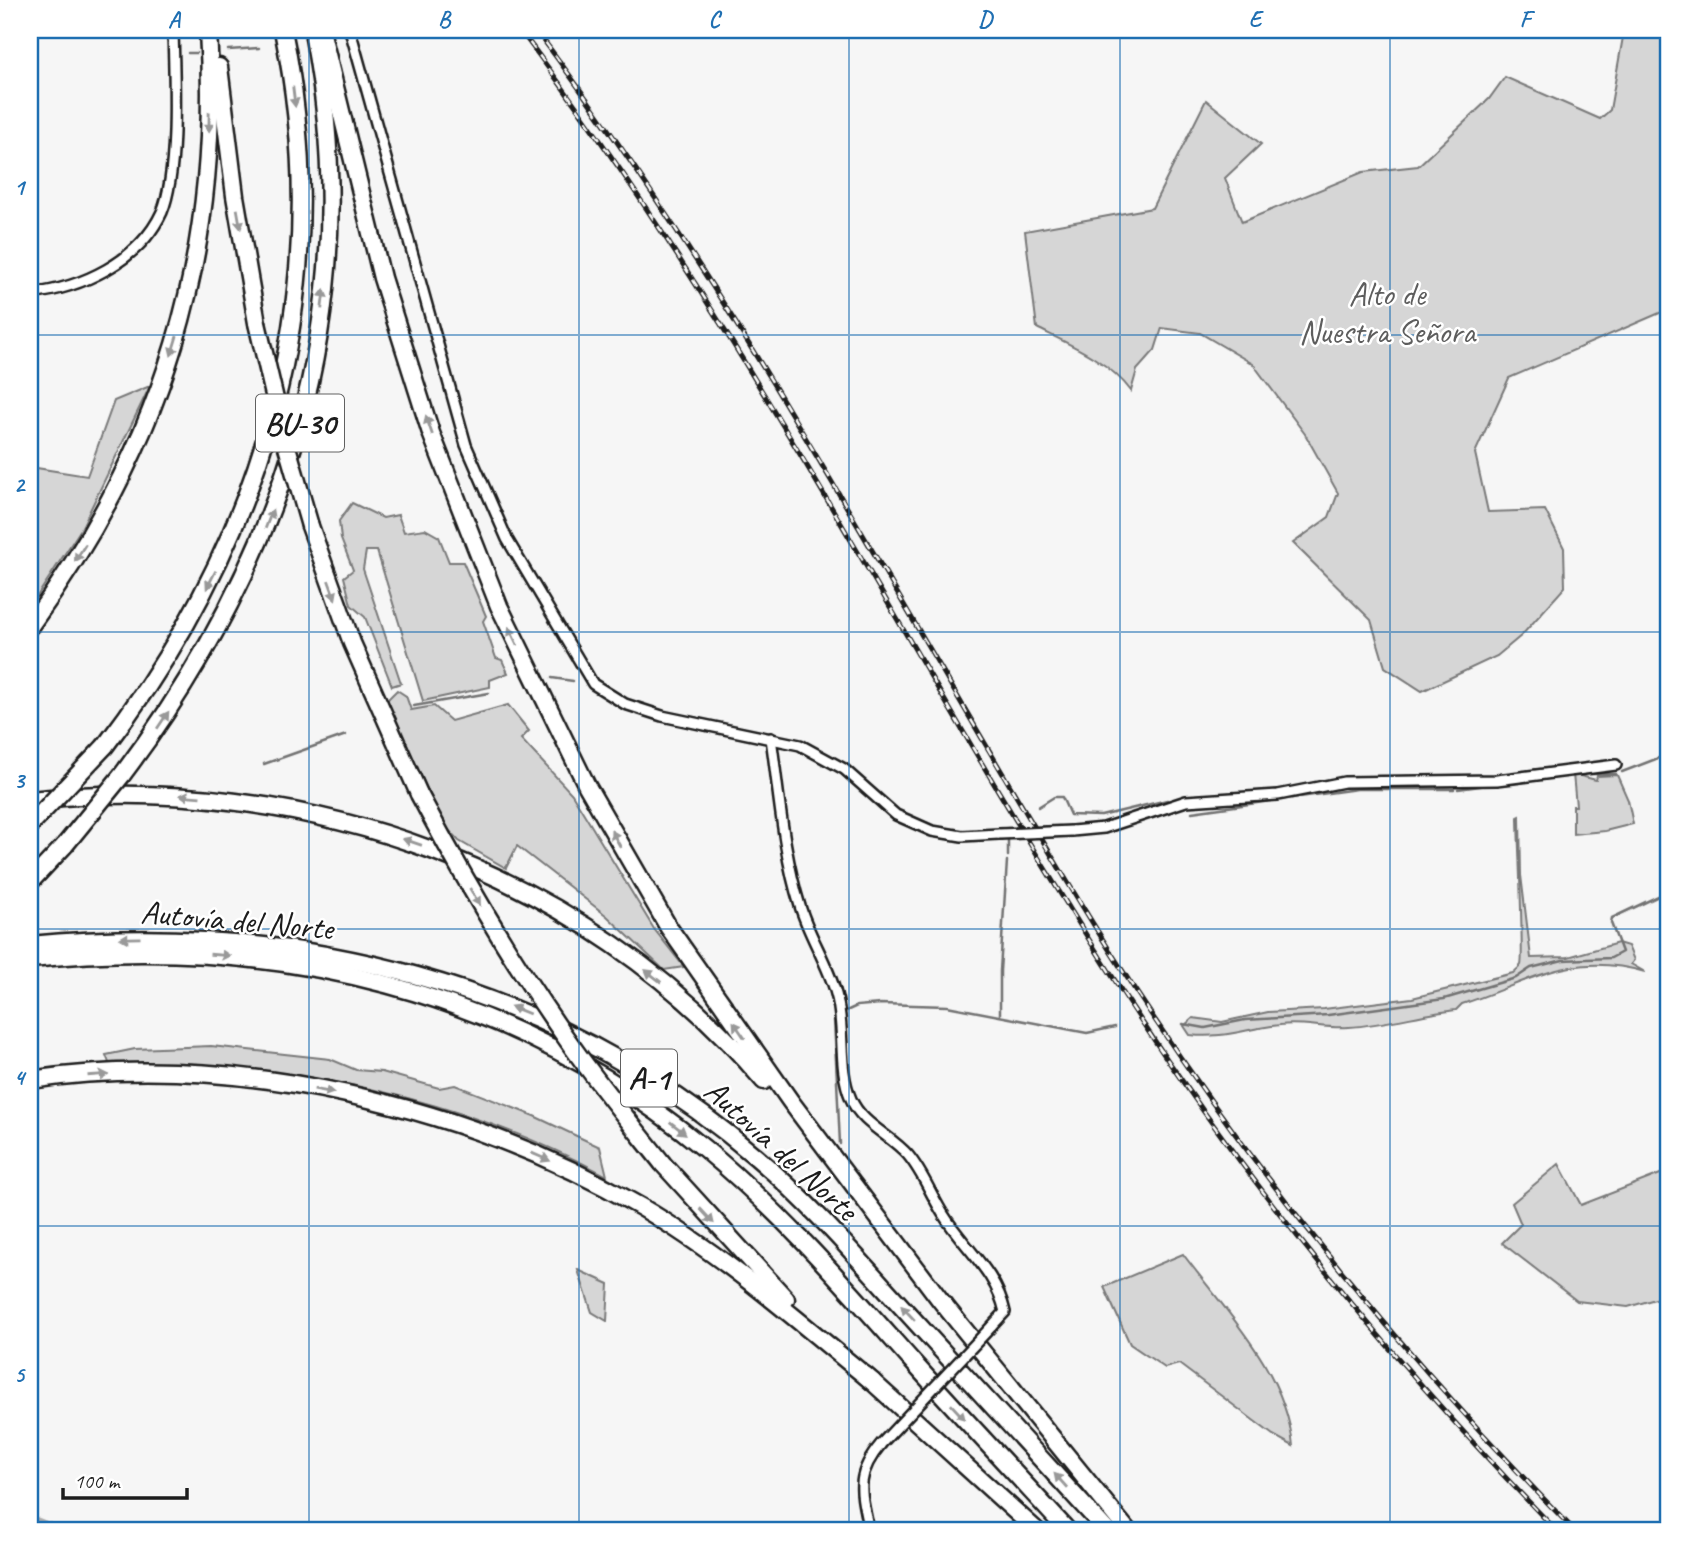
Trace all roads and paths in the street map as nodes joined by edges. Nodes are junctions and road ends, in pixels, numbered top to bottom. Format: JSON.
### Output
{"nodes":[{"id":1,"x":173,"y":30,"type":"edge"},
{"id":2,"x":208,"y":30,"type":"edge"},
{"id":3,"x":214,"y":30,"type":"edge"},
{"id":4,"x":283,"y":30,"type":"edge"},
{"id":5,"x":312,"y":30,"type":"edge"},
{"id":6,"x":321,"y":30,"type":"edge"},
{"id":7,"x":350,"y":30,"type":"edge"},
{"id":8,"x":30,"y":294,"type":"edge"},
{"id":9,"x":30,"y":626,"type":"edge"},
{"id":10,"x":771,"y":738,"type":"junction"},
{"id":11,"x":1616,"y":765,"type":"dead end"},
{"id":12,"x":30,"y":800,"type":"edge"},
{"id":13,"x":30,"y":825,"type":"edge"},
{"id":14,"x":30,"y":882,"type":"edge"},
{"id":15,"x":30,"y":945,"type":"edge"},
{"id":16,"x":30,"y":958,"type":"edge"},
{"id":17,"x":30,"y":1080,"type":"edge"},
{"id":18,"x":941,"y":1301,"type":"junction"},
{"id":19,"x":873,"y":1382,"type":"junction"},
{"id":20,"x":869,"y":1531,"type":"edge"},
{"id":21,"x":1037,"y":1531,"type":"edge"},
{"id":22,"x":1068,"y":1531,"type":"edge"},
{"id":23,"x":1107,"y":1531,"type":"edge"},
{"id":24,"x":1128,"y":1531,"type":"edge"}],
"edges":[{"from":1,"to":8,"type":"street"},
{"from":2,"to":9,"type":"highway","one_way":true},
{"from":3,"to":19,"type":"highway","one_way":true,"bridge":true},
{"from":4,"to":13,"type":"highway","number":"BU-30","one_way":true,"bridge":true},
{"from":14,"to":5,"type":"highway","number":"BU-30","one_way":true,"bridge":true},
{"from":18,"to":6,"type":"highway","one_way":true},
{"from":7,"to":10,"type":"street"},
{"from":10,"to":11,"type":"street","bridge":true},
{"from":10,"to":20,"type":"street","bridge":true},
{"from":18,"to":12,"type":"highway","one_way":true},
{"from":23,"to":15,"type":"highway","name":"Autovía del Norte","number":"A-1","one_way":true},
{"from":16,"to":22,"type":"highway","name":"Autovía del Norte","number":"A-1","one_way":true},
{"from":17,"to":19,"type":"highway","one_way":true},
{"from":18,"to":24,"type":"highway"},
{"from":19,"to":21,"type":"highway"}]}
